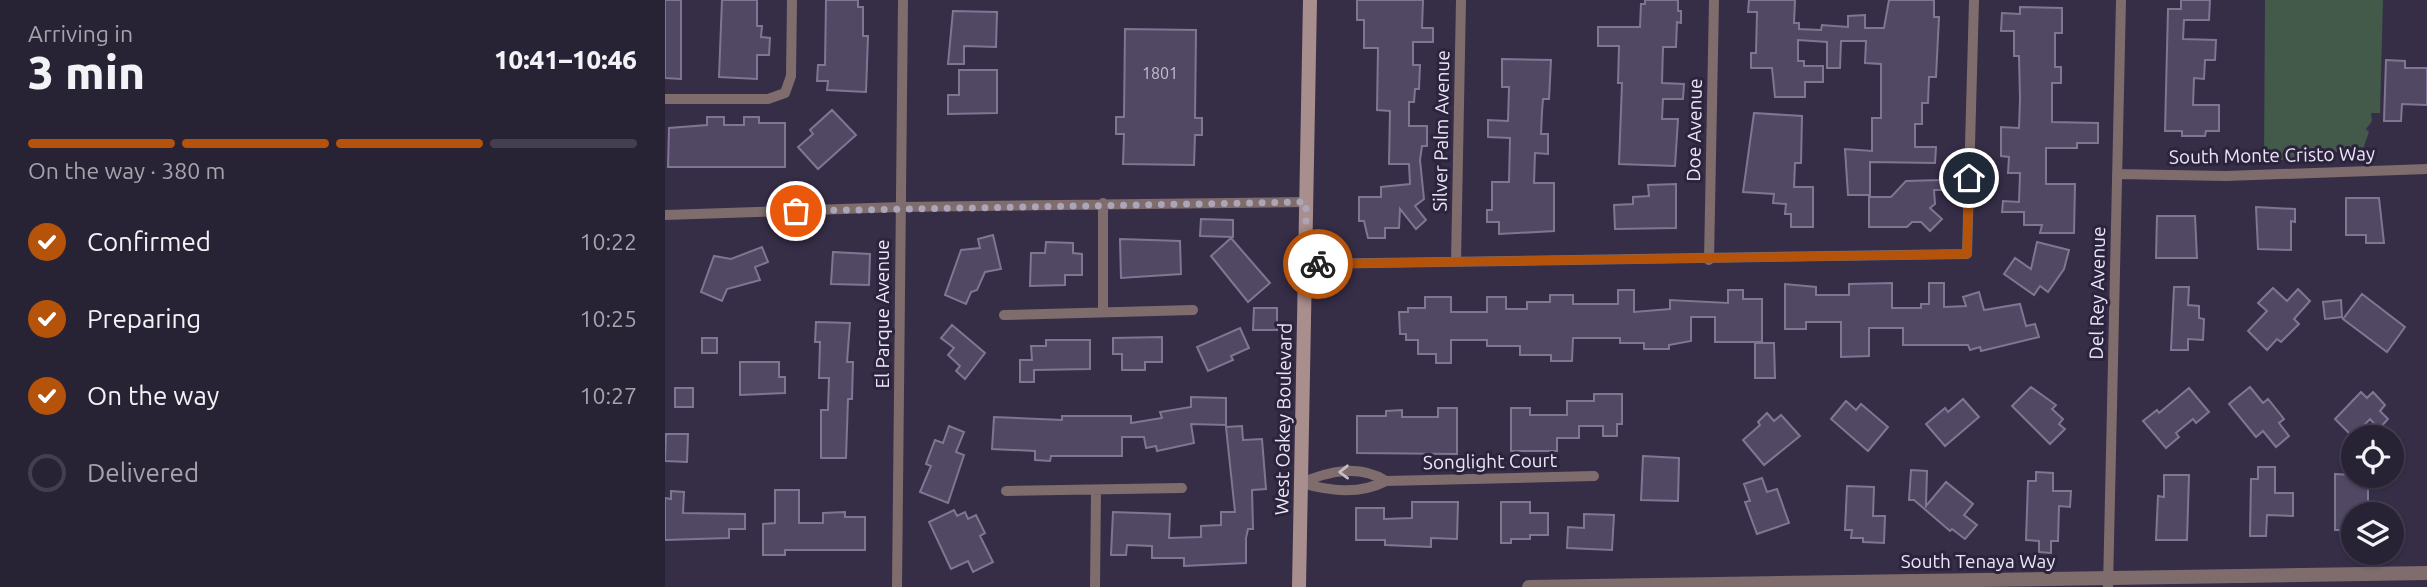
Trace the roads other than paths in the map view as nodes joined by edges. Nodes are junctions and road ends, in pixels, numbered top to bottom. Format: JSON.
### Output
{"nodes":[{"id":1,"x":792,"y":0,"type":"edge"},
{"id":2,"x":902,"y":0,"type":"edge"},
{"id":3,"x":1310,"y":0,"type":"edge"},
{"id":4,"x":1461,"y":0,"type":"edge"},
{"id":5,"x":1714,"y":0,"type":"edge"},
{"id":6,"x":1974,"y":0,"type":"edge"},
{"id":7,"x":2121,"y":0,"type":"edge"},
{"id":8,"x":665,"y":99,"type":"edge"},
{"id":9,"x":2427,"y":169,"type":"edge"},
{"id":10,"x":2117,"y":174,"type":"junction"},
{"id":11,"x":1306,"y":202,"type":"junction"},
{"id":12,"x":1103,"y":203,"type":"junction"},
{"id":13,"x":901,"y":207,"type":"junction"},
{"id":14,"x":665,"y":215,"type":"edge"},
{"id":15,"x":1709,"y":260,"type":"junction"},
{"id":16,"x":1456,"y":262,"type":"junction"},
{"id":17,"x":1306,"y":264,"type":"junction"},
{"id":18,"x":1193,"y":310,"type":"dead end"},
{"id":19,"x":1103,"y":312,"type":"junction"},
{"id":20,"x":1004,"y":315,"type":"dead end"},
{"id":21,"x":1594,"y":476,"type":"dead end"},
{"id":22,"x":1386,"y":481,"type":"junction"},
{"id":23,"x":1301,"y":483,"type":"junction"},
{"id":24,"x":1182,"y":488,"type":"dead end"},
{"id":25,"x":1096,"y":490,"type":"junction"},
{"id":26,"x":1006,"y":491,"type":"dead end"},
{"id":27,"x":2427,"y":573,"type":"edge"},
{"id":28,"x":2108,"y":584,"type":"edge"},
{"id":29,"x":1706,"y":585,"type":"edge"},
{"id":30,"x":897,"y":587,"type":"edge"},
{"id":31,"x":1095,"y":587,"type":"edge"},
{"id":32,"x":1299,"y":587,"type":"edge"},
{"id":33,"x":1529,"y":587,"type":"edge"}],
"edges":[{"from":1,"to":8,"type":"street"},
{"from":2,"to":13,"type":"street","name":"El Parque Avenue"},
{"from":3,"to":11,"type":"main road","name":"West Oakey Boulevard"},
{"from":4,"to":16,"type":"street","name":"Silver Palm Avenue"},
{"from":5,"to":15,"type":"street","name":"Doe Avenue"},
{"from":6,"to":15,"type":"street"},
{"from":7,"to":10,"type":"street","name":"Del Rey Avenue"},
{"from":9,"to":10,"type":"street","name":"South Monte Cristo Way"},
{"from":10,"to":28,"type":"street","name":"Del Rey Avenue"},
{"from":11,"to":12,"type":"street"},
{"from":11,"to":17,"type":"main road","name":"West Oakey Boulevard"},
{"from":12,"to":13,"type":"street"},
{"from":12,"to":19,"type":"street"},
{"from":13,"to":14,"type":"street"},
{"from":13,"to":30,"type":"street","name":"El Parque Avenue"},
{"from":15,"to":16,"type":"street"},
{"from":16,"to":17,"type":"street"},
{"from":17,"to":23,"type":"main road","name":"West Oakey Boulevard"},
{"from":18,"to":19,"type":"street"},
{"from":19,"to":20,"type":"street"},
{"from":21,"to":22,"type":"street","name":"Songlight Court"},
{"from":22,"to":23,"type":"street","name":"Songlight Court"},
{"from":22,"to":23,"type":"street","name":"Songlight Court","one_way":true},
{"from":23,"to":32,"type":"main road","name":"West Oakey Boulevard"},
{"from":24,"to":25,"type":"street"},
{"from":25,"to":26,"type":"street"},
{"from":25,"to":31,"type":"street"},
{"from":27,"to":28,"type":"street","name":"South Tenaya Way"},
{"from":28,"to":29,"type":"street","name":"South Tenaya Way"},
{"from":29,"to":33,"type":"street","name":"South Tenaya Way"}]}
